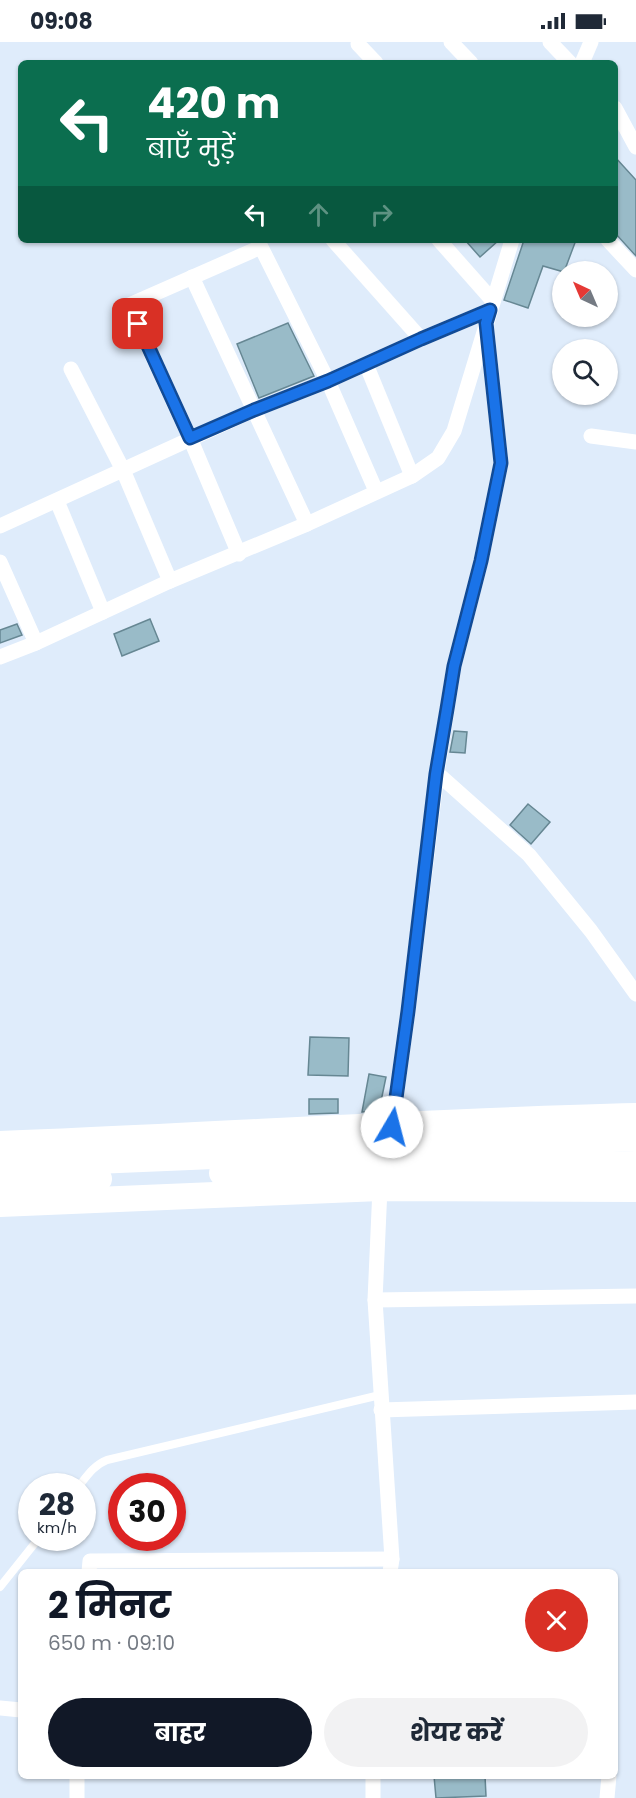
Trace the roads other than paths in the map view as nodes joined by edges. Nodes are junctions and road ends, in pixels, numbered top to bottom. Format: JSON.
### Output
{"nodes":[{"id":1,"x":451,"y":42,"type":"edge"},
{"id":2,"x":550,"y":42,"type":"edge"},
{"id":3,"x":358,"y":44,"type":"dead end"},
{"id":4,"x":373,"y":60,"type":"edge"},
{"id":5,"x":468,"y":60,"type":"edge"},
{"id":6,"x":567,"y":60,"type":"edge"},
{"id":7,"x":618,"y":114,"type":"edge"},
{"id":8,"x":636,"y":147,"type":"edge"},
{"id":9,"x":336,"y":243,"type":"edge"},
{"id":10,"x":441,"y":243,"type":"edge"},
{"id":11,"x":511,"y":243,"type":"edge"},
{"id":12,"x":611,"y":243,"type":"edge"},
{"id":13,"x":636,"y":270,"type":"edge"},
{"id":14,"x":192,"y":277,"type":"junction"},
{"id":15,"x":490,"y":311,"type":"junction"},
{"id":16,"x":421,"y":339,"type":"junction"},
{"id":17,"x":366,"y":364,"type":"junction"},
{"id":18,"x":71,"y":369,"type":"dead end"},
{"id":19,"x":328,"y":381,"type":"junction"},
{"id":20,"x":254,"y":410,"type":"junction"},
{"id":21,"x":591,"y":436,"type":"dead end"},
{"id":22,"x":190,"y":438,"type":"junction"},
{"id":23,"x":636,"y":442,"type":"edge"},
{"id":24,"x":123,"y":470,"type":"junction"},
{"id":25,"x":412,"y":476,"type":"junction"},
{"id":26,"x":376,"y":491,"type":"junction"},
{"id":27,"x":57,"y":501,"type":"junction"},
{"id":28,"x":307,"y":524,"type":"junction"},
{"id":29,"x":0,"y":526,"type":"edge"},
{"id":30,"x":239,"y":554,"type":"junction"},
{"id":31,"x":0,"y":562,"type":"edge"},
{"id":32,"x":170,"y":581,"type":"junction"},
{"id":33,"x":103,"y":612,"type":"junction"},
{"id":34,"x":36,"y":643,"type":"junction"},
{"id":35,"x":0,"y":657,"type":"edge"},
{"id":36,"x":436,"y":774,"type":"junction"},
{"id":37,"x":636,"y":994,"type":"edge"},
{"id":38,"x":636,"y":1116,"type":"edge"},
{"id":39,"x":392,"y":1127,"type":"junction"},
{"id":40,"x":636,"y":1138,"type":"edge"},
{"id":41,"x":0,"y":1144,"type":"edge"},
{"id":42,"x":262,"y":1162,"type":"junction"},
{"id":43,"x":636,"y":1164,"type":"edge"},
{"id":44,"x":0,"y":1165,"type":"edge"},
{"id":45,"x":0,"y":1184,"type":"edge"},
{"id":46,"x":380,"y":1188,"type":"junction"},
{"id":47,"x":636,"y":1189,"type":"edge"},
{"id":48,"x":0,"y":1204,"type":"edge"},
{"id":49,"x":636,"y":1296,"type":"edge"},
{"id":50,"x":375,"y":1300,"type":"junction"},
{"id":51,"x":381,"y":1402,"type":"junction"},
{"id":52,"x":636,"y":1402,"type":"edge"},
{"id":53,"x":89,"y":1473,"type":"edge"},
{"id":54,"x":29,"y":1551,"type":"edge"},
{"id":55,"x":391,"y":1565,"type":"edge"},
{"id":56,"x":89,"y":1569,"type":"edge"},
{"id":57,"x":0,"y":1587,"type":"edge"},
{"id":58,"x":0,"y":1708,"type":"edge"},
{"id":59,"x":18,"y":1710,"type":"edge"},
{"id":60,"x":77,"y":1779,"type":"edge"},
{"id":61,"x":373,"y":1779,"type":"edge"},
{"id":62,"x":609,"y":1779,"type":"edge"},
{"id":63,"x":77,"y":1798,"type":"edge"},
{"id":64,"x":373,"y":1798,"type":"edge"},
{"id":65,"x":607,"y":1798,"type":"edge"}],
"edges":[{"from":1,"to":5,"type":"street"},
{"from":2,"to":6,"type":"street"},
{"from":3,"to":4,"type":"street"},
{"from":7,"to":8,"type":"street"},
{"from":9,"to":16,"type":"street"},
{"from":10,"to":15,"type":"street"},
{"from":11,"to":15,"type":"street"},
{"from":12,"to":13,"type":"street"},
{"from":14,"to":19,"type":"street"},
{"from":14,"to":20,"type":"street"},
{"from":14,"to":22,"type":"street"},
{"from":15,"to":16,"type":"street"},
{"from":15,"to":25,"type":"street"},
{"from":15,"to":36,"type":"street"},
{"from":16,"to":17,"type":"street"},
{"from":17,"to":19,"type":"street"},
{"from":17,"to":25,"type":"street"},
{"from":18,"to":24,"type":"street"},
{"from":19,"to":20,"type":"street"},
{"from":19,"to":26,"type":"street"},
{"from":20,"to":22,"type":"street"},
{"from":20,"to":28,"type":"street"},
{"from":21,"to":23,"type":"street"},
{"from":22,"to":24,"type":"street"},
{"from":22,"to":30,"type":"street"},
{"from":24,"to":27,"type":"street"},
{"from":24,"to":32,"type":"street"},
{"from":25,"to":26,"type":"street"},
{"from":26,"to":28,"type":"street"},
{"from":27,"to":29,"type":"street"},
{"from":27,"to":33,"type":"street"},
{"from":28,"to":30,"type":"street"},
{"from":30,"to":32,"type":"street"},
{"from":31,"to":34,"type":"street"},
{"from":32,"to":33,"type":"street"},
{"from":33,"to":34,"type":"street"},
{"from":34,"to":35,"type":"street"},
{"from":36,"to":37,"type":"street"},
{"from":36,"to":39,"type":"street"},
{"from":38,"to":39,"type":"main road"},
{"from":39,"to":41,"type":"main road"},
{"from":40,"to":42,"type":"main road"},
{"from":42,"to":43,"type":"main road"},
{"from":42,"to":44,"type":"main road"},
{"from":42,"to":45,"type":"main road"},
{"from":46,"to":47,"type":"main road"},
{"from":46,"to":48,"type":"main road"},
{"from":46,"to":50,"type":"street"},
{"from":49,"to":50,"type":"street"},
{"from":50,"to":51,"type":"street"},
{"from":51,"to":52,"type":"street"},
{"from":51,"to":53,"type":"lane"},
{"from":51,"to":55,"type":"street"},
{"from":54,"to":57,"type":"lane"},
{"from":55,"to":56,"type":"street"},
{"from":58,"to":59,"type":"street"},
{"from":60,"to":63,"type":"street"},
{"from":61,"to":64,"type":"street"},
{"from":62,"to":65,"type":"street"}]}
